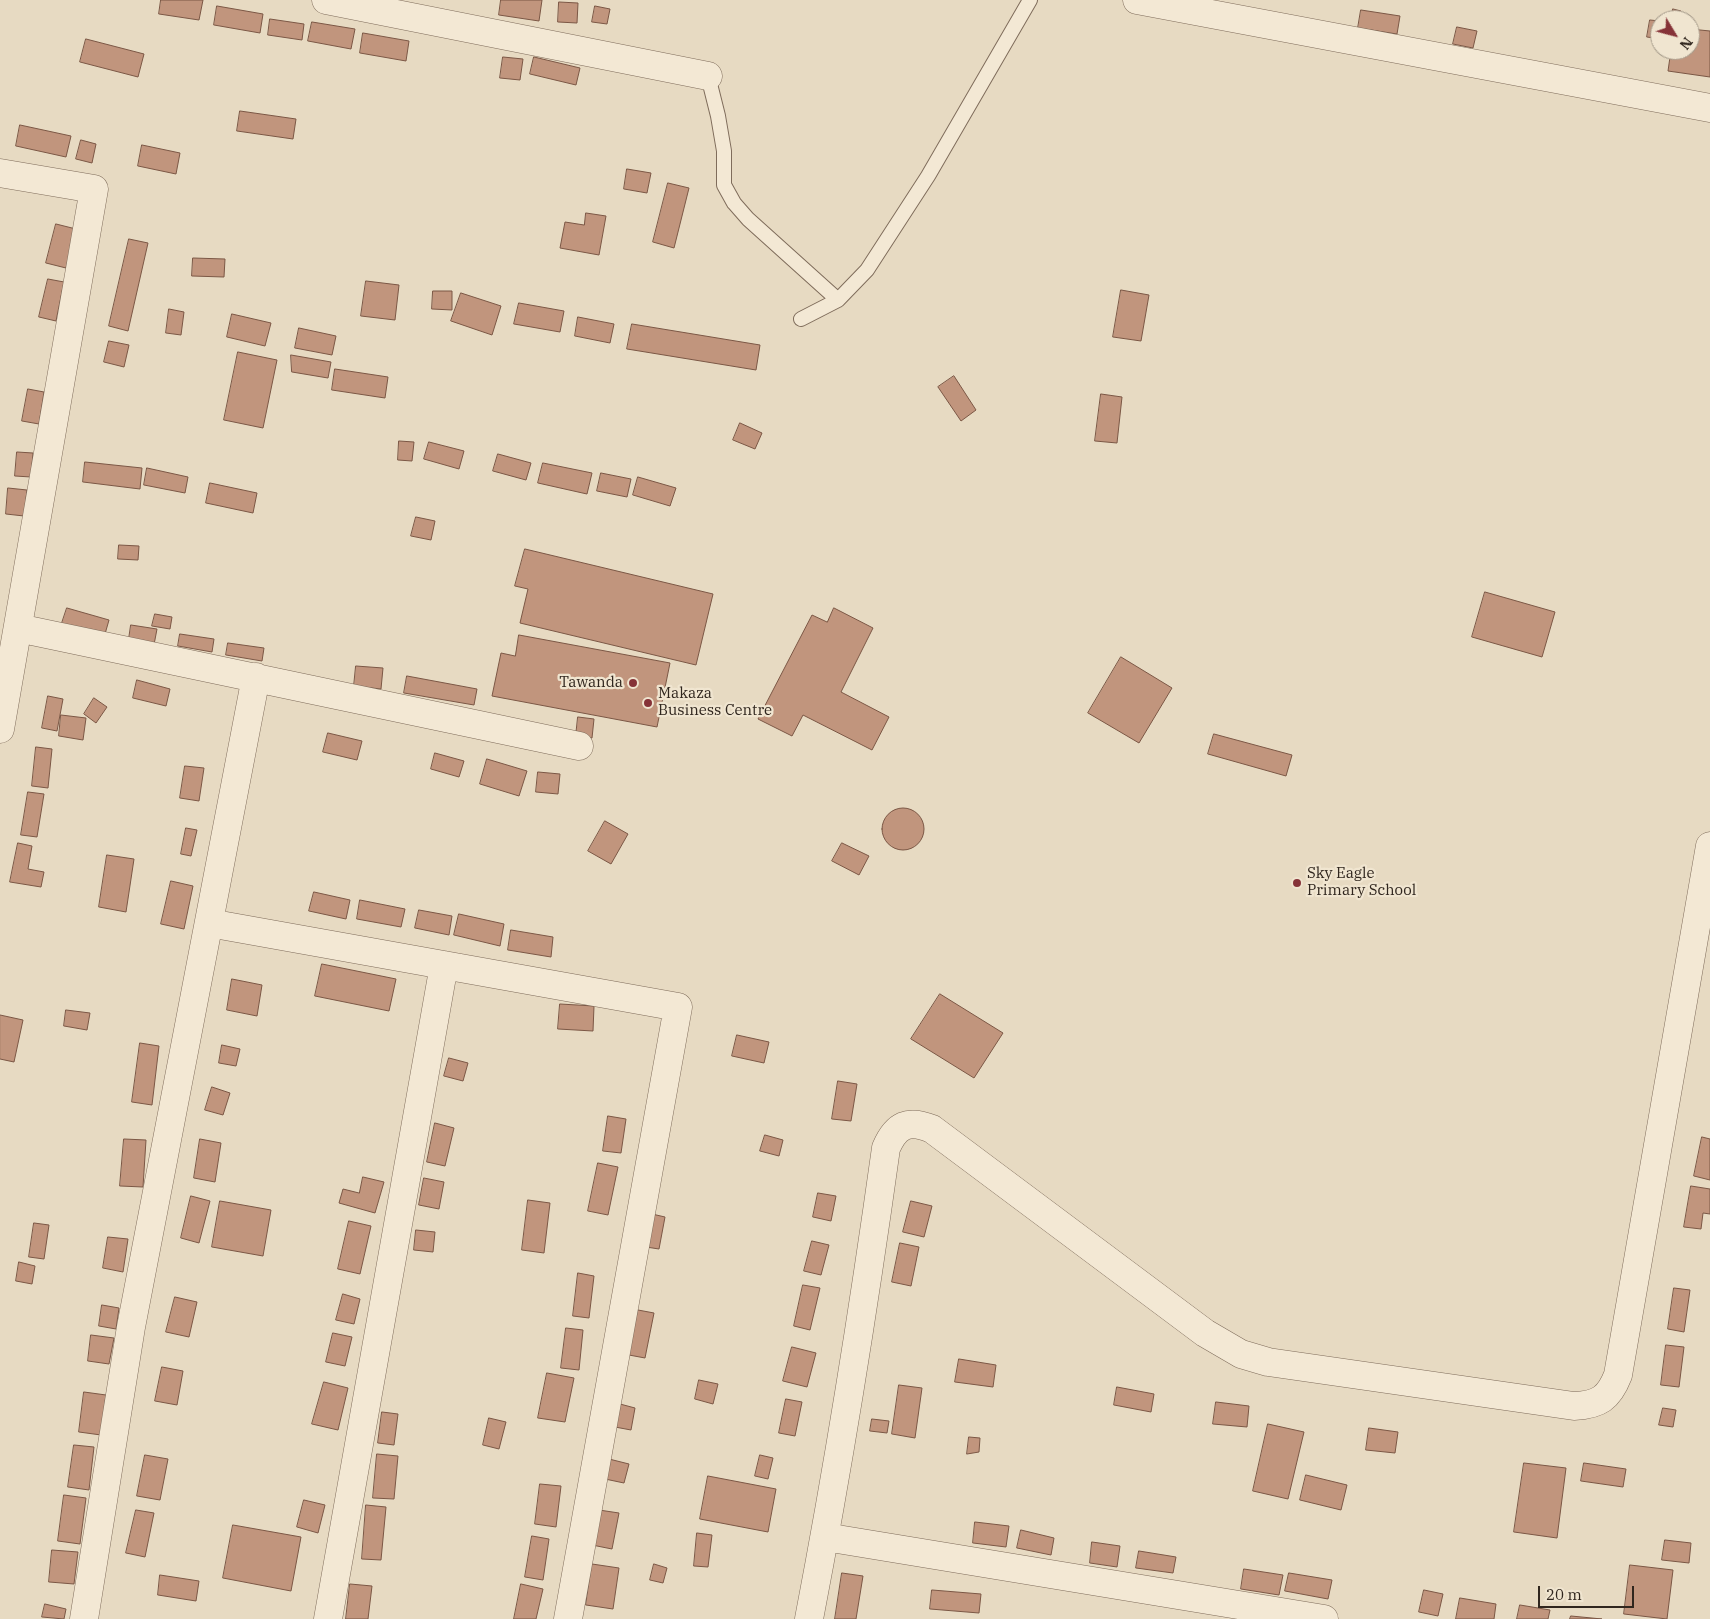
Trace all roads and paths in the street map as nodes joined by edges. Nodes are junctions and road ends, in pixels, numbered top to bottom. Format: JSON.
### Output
{"nodes":[{"id":1,"x":326,"y":0,"type":"edge"},
{"id":2,"x":1030,"y":0,"type":"edge"},
{"id":3,"x":1137,"y":0,"type":"edge"},
{"id":4,"x":708,"y":76,"type":"joint"},
{"id":5,"x":1710,"y":108,"type":"edge"},
{"id":6,"x":0,"y":173,"type":"edge"},
{"id":7,"x":838,"y":300,"type":"junction"},
{"id":8,"x":801,"y":319,"type":"dead end"},
{"id":9,"x":18,"y":628,"type":"junction"},
{"id":10,"x":256,"y":677,"type":"junction"},
{"id":11,"x":0,"y":729,"type":"edge"},
{"id":12,"x":579,"y":746,"type":"dead end"},
{"id":13,"x":1710,"y":846,"type":"edge"},
{"id":14,"x":209,"y":923,"type":"junction"},
{"id":15,"x":444,"y":965,"type":"junction"},
{"id":16,"x":825,"y":1537,"type":"junction"},
{"id":17,"x":84,"y":1619,"type":"edge"},
{"id":18,"x":328,"y":1619,"type":"edge"},
{"id":19,"x":568,"y":1619,"type":"edge"},
{"id":20,"x":809,"y":1619,"type":"edge"},
{"id":21,"x":1324,"y":1619,"type":"edge"}],
"edges":[{"from":1,"to":4,"type":"street"},
{"from":2,"to":7,"type":"lane"},
{"from":3,"to":5,"type":"street"},
{"from":4,"to":7,"type":"lane"},
{"from":6,"to":9,"type":"street"},
{"from":7,"to":8,"type":"lane"},
{"from":9,"to":10,"type":"street"},
{"from":9,"to":11,"type":"street"},
{"from":10,"to":12,"type":"street"},
{"from":10,"to":14,"type":"street"},
{"from":13,"to":16,"type":"street"},
{"from":14,"to":15,"type":"street"},
{"from":14,"to":17,"type":"street"},
{"from":15,"to":18,"type":"street"},
{"from":15,"to":19,"type":"street"},
{"from":16,"to":20,"type":"street"},
{"from":16,"to":21,"type":"street"}]}
